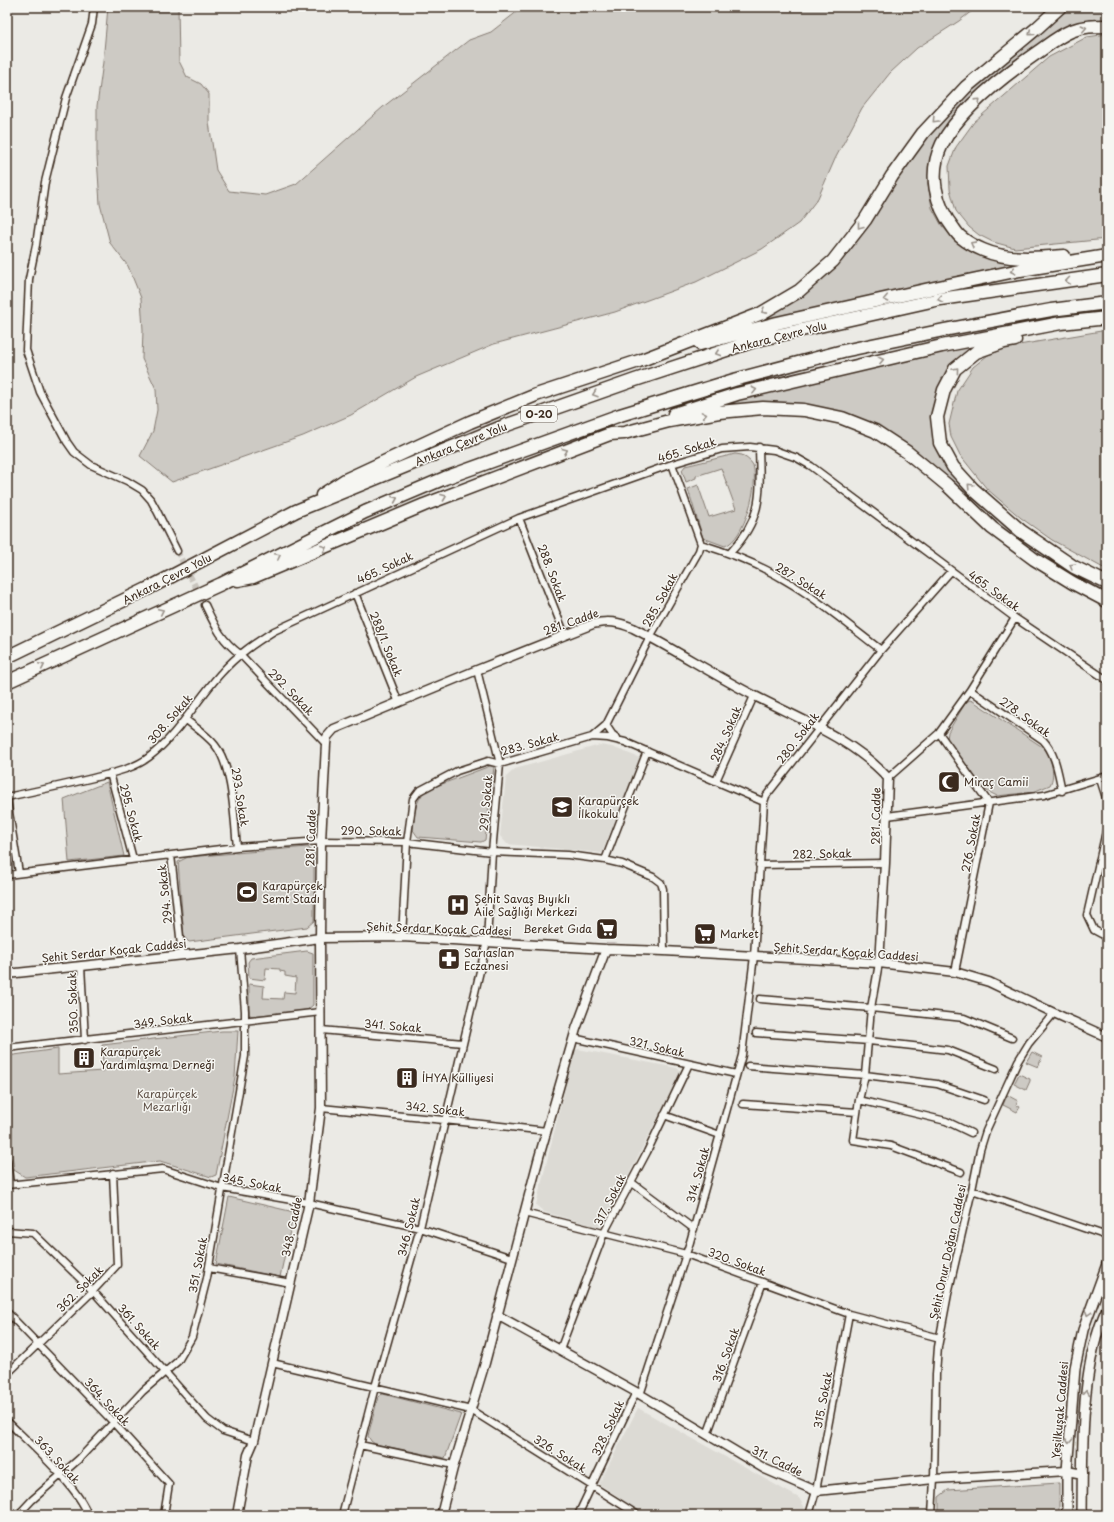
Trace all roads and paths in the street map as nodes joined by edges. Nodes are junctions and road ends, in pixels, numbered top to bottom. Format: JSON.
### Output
{"nodes":[{"id":1,"x":94,"y":7,"type":"edge"},
{"id":2,"x":1060,"y":7,"type":"edge"},
{"id":3,"x":1107,"y":26,"type":"edge"},
{"id":4,"x":1107,"y":252,"type":"edge"},
{"id":5,"x":1107,"y":256,"type":"edge"},
{"id":6,"x":1107,"y":275,"type":"edge"},
{"id":7,"x":1107,"y":303,"type":"edge"},
{"id":8,"x":1107,"y":318,"type":"edge"},
{"id":9,"x":1107,"y":323,"type":"edge"},
{"id":10,"x":639,"y":361,"type":"junction"},
{"id":11,"x":610,"y":434,"type":"junction"},
{"id":12,"x":758,"y":447,"type":"junction"},
{"id":13,"x":672,"y":464,"type":"junction"},
{"id":14,"x":296,"y":511,"type":"junction"},
{"id":15,"x":519,"y":518,"type":"junction"},
{"id":16,"x":701,"y":544,"type":"junction"},
{"id":17,"x":177,"y":551,"type":"tunnel mouth"},
{"id":18,"x":730,"y":553,"type":"junction"},
{"id":19,"x":951,"y":571,"type":"junction"},
{"id":20,"x":1107,"y":583,"type":"edge"},
{"id":21,"x":221,"y":584,"type":"junction"},
{"id":22,"x":355,"y":594,"type":"junction"},
{"id":23,"x":1107,"y":601,"type":"edge"},
{"id":24,"x":205,"y":606,"type":"tunnel mouth"},
{"id":25,"x":1015,"y":618,"type":"junction"},
{"id":26,"x":565,"y":635,"type":"junction"},
{"id":27,"x":650,"y":637,"type":"junction"},
{"id":28,"x":881,"y":650,"type":"junction"},
{"id":29,"x":240,"y":654,"type":"junction"},
{"id":30,"x":7,"y":657,"type":"edge"},
{"id":31,"x":477,"y":670,"type":"junction"},
{"id":32,"x":1107,"y":680,"type":"edge"},
{"id":33,"x":7,"y":682,"type":"edge"},
{"id":34,"x":970,"y":690,"type":"junction"},
{"id":35,"x":754,"y":696,"type":"junction"},
{"id":36,"x":399,"y":703,"type":"junction"},
{"id":37,"x":186,"y":718,"type":"junction"},
{"id":38,"x":606,"y":725,"type":"junction"},
{"id":39,"x":819,"y":728,"type":"junction"},
{"id":40,"x":939,"y":734,"type":"junction"},
{"id":41,"x":592,"y":737,"type":"junction"},
{"id":42,"x":618,"y":740,"type":"junction"},
{"id":43,"x":326,"y":744,"type":"junction"},
{"id":44,"x":647,"y":751,"type":"junction"},
{"id":45,"x":500,"y":764,"type":"junction"},
{"id":46,"x":110,"y":773,"type":"junction"},
{"id":47,"x":1107,"y":776,"type":"edge"},
{"id":48,"x":888,"y":778,"type":"junction"},
{"id":49,"x":1100,"y":779,"type":"junction"},
{"id":50,"x":716,"y":781,"type":"junction"},
{"id":51,"x":1062,"y":791,"type":"junction"},
{"id":52,"x":7,"y":797,"type":"edge"},
{"id":53,"x":7,"y":800,"type":"edge"},
{"id":54,"x":1107,"y":800,"type":"edge"},
{"id":55,"x":764,"y":802,"type":"junction"},
{"id":56,"x":990,"y":803,"type":"junction"},
{"id":57,"x":887,"y":816,"type":"junction"},
{"id":58,"x":1107,"y":827,"type":"edge"},
{"id":59,"x":321,"y":841,"type":"junction"},
{"id":60,"x":407,"y":842,"type":"junction"},
{"id":61,"x":237,"y":847,"type":"junction"},
{"id":62,"x":492,"y":852,"type":"junction"},
{"id":63,"x":171,"y":855,"type":"junction"},
{"id":64,"x":133,"y":859,"type":"junction"},
{"id":65,"x":606,"y":860,"type":"junction"},
{"id":66,"x":885,"y":863,"type":"junction"},
{"id":67,"x":759,"y":865,"type":"junction"},
{"id":68,"x":19,"y":873,"type":"junction"},
{"id":69,"x":7,"y":875,"type":"edge"},
{"id":70,"x":402,"y":937,"type":"junction"},
{"id":71,"x":1107,"y":937,"type":"edge"},
{"id":72,"x":320,"y":938,"type":"junction"},
{"id":73,"x":487,"y":941,"type":"junction"},
{"id":74,"x":240,"y":949,"type":"junction"},
{"id":75,"x":606,"y":949,"type":"junction"},
{"id":76,"x":664,"y":951,"type":"junction"},
{"id":77,"x":182,"y":955,"type":"junction"},
{"id":78,"x":754,"y":956,"type":"junction"},
{"id":79,"x":879,"y":963,"type":"junction"},
{"id":80,"x":81,"y":966,"type":"junction"},
{"id":81,"x":956,"y":972,"type":"junction"},
{"id":82,"x":7,"y":974,"type":"edge"},
{"id":83,"x":760,"y":999,"type":"dead end"},
{"id":84,"x":871,"y":1008,"type":"junction"},
{"id":85,"x":321,"y":1012,"type":"junction"},
{"id":86,"x":1054,"y":1013,"type":"junction"},
{"id":87,"x":245,"y":1022,"type":"junction"},
{"id":88,"x":322,"y":1030,"type":"junction"},
{"id":89,"x":756,"y":1033,"type":"dead end"},
{"id":90,"x":1107,"y":1037,"type":"edge"},
{"id":91,"x":573,"y":1038,"type":"junction"},
{"id":92,"x":1012,"y":1038,"type":"dead end"},
{"id":93,"x":84,"y":1040,"type":"junction"},
{"id":94,"x":869,"y":1041,"type":"junction"},
{"id":95,"x":463,"y":1043,"type":"junction"},
{"id":96,"x":7,"y":1048,"type":"edge"},
{"id":97,"x":688,"y":1064,"type":"junction"},
{"id":98,"x":748,"y":1066,"type":"dead end"},
{"id":99,"x":996,"y":1069,"type":"dead end"},
{"id":100,"x":736,"y":1074,"type":"junction"},
{"id":101,"x":865,"y":1075,"type":"junction"},
{"id":102,"x":858,"y":1100,"type":"junction"},
{"id":103,"x":984,"y":1100,"type":"dead end"},
{"id":104,"x":743,"y":1104,"type":"dead end"},
{"id":105,"x":321,"y":1108,"type":"junction"},
{"id":106,"x":857,"y":1112,"type":"junction"},
{"id":107,"x":664,"y":1115,"type":"junction"},
{"id":108,"x":444,"y":1120,"type":"junction"},
{"id":109,"x":546,"y":1131,"type":"junction"},
{"id":110,"x":972,"y":1133,"type":"dead end"},
{"id":111,"x":720,"y":1135,"type":"junction"},
{"id":112,"x":7,"y":1160,"type":"edge"},
{"id":113,"x":961,"y":1172,"type":"dead end"},
{"id":114,"x":113,"y":1173,"type":"junction"},
{"id":115,"x":631,"y":1182,"type":"junction"},
{"id":116,"x":9,"y":1185,"type":"edge"},
{"id":117,"x":222,"y":1188,"type":"junction"},
{"id":118,"x":972,"y":1190,"type":"junction"},
{"id":119,"x":309,"y":1203,"type":"junction"},
{"id":120,"x":524,"y":1213,"type":"junction"},
{"id":121,"x":420,"y":1228,"type":"junction"},
{"id":122,"x":694,"y":1229,"type":"junction"},
{"id":123,"x":7,"y":1231,"type":"edge"},
{"id":124,"x":604,"y":1233,"type":"junction"},
{"id":125,"x":1107,"y":1236,"type":"edge"},
{"id":126,"x":686,"y":1254,"type":"junction"},
{"id":127,"x":512,"y":1258,"type":"junction"},
{"id":128,"x":1107,"y":1264,"type":"edge"},
{"id":129,"x":209,"y":1268,"type":"junction"},
{"id":130,"x":763,"y":1282,"type":"junction"},
{"id":131,"x":290,"y":1283,"type":"junction"},
{"id":132,"x":93,"y":1291,"type":"junction"},
{"id":133,"x":1107,"y":1308,"type":"edge"},
{"id":134,"x":7,"y":1312,"type":"edge"},
{"id":135,"x":849,"y":1314,"type":"junction"},
{"id":136,"x":498,"y":1315,"type":"junction"},
{"id":137,"x":940,"y":1338,"type":"junction"},
{"id":138,"x":38,"y":1344,"type":"junction"},
{"id":139,"x":560,"y":1350,"type":"junction"},
{"id":140,"x":272,"y":1363,"type":"junction"},
{"id":141,"x":166,"y":1371,"type":"junction"},
{"id":142,"x":7,"y":1374,"type":"edge"},
{"id":143,"x":375,"y":1387,"type":"junction"},
{"id":144,"x":638,"y":1393,"type":"junction"},
{"id":145,"x":471,"y":1410,"type":"junction"},
{"id":146,"x":7,"y":1421,"type":"edge"},
{"id":147,"x":113,"y":1422,"type":"junction"},
{"id":148,"x":707,"y":1435,"type":"junction"},
{"id":149,"x":254,"y":1441,"type":"junction"},
{"id":150,"x":360,"y":1445,"type":"junction"},
{"id":151,"x":454,"y":1464,"type":"junction"},
{"id":152,"x":1067,"y":1471,"type":"junction"},
{"id":153,"x":1083,"y":1474,"type":"junction"},
{"id":154,"x":60,"y":1475,"type":"junction"},
{"id":155,"x":934,"y":1479,"type":"junction"},
{"id":156,"x":592,"y":1486,"type":"junction"},
{"id":157,"x":816,"y":1491,"type":"junction"},
{"id":158,"x":164,"y":1514,"type":"edge"},
{"id":159,"x":18,"y":1515,"type":"edge"},
{"id":160,"x":88,"y":1515,"type":"edge"},
{"id":161,"x":175,"y":1515,"type":"edge"},
{"id":162,"x":237,"y":1515,"type":"edge"},
{"id":163,"x":342,"y":1515,"type":"edge"},
{"id":164,"x":441,"y":1515,"type":"edge"},
{"id":165,"x":578,"y":1515,"type":"edge"},
{"id":166,"x":638,"y":1515,"type":"edge"},
{"id":167,"x":809,"y":1515,"type":"edge"},
{"id":168,"x":932,"y":1515,"type":"edge"},
{"id":169,"x":1067,"y":1515,"type":"edge"},
{"id":170,"x":1082,"y":1515,"type":"edge"}],
"edges":[{"from":1,"to":17,"type":"street"},
{"from":2,"to":10,"type":"highway","one_way":true},
{"from":4,"to":3,"type":"highway","one_way":true},
{"from":5,"to":10,"type":"highway","one_way":true},
{"from":6,"to":14,"type":"highway","name":"Ankara Çevre Yolu","number":"O-20","one_way":true},
{"from":21,"to":7,"type":"highway","number":"O-20","one_way":true},
{"from":11,"to":8,"type":"highway","one_way":true},
{"from":20,"to":9,"type":"highway","one_way":true},
{"from":10,"to":14,"type":"highway"},
{"from":21,"to":11,"type":"highway","one_way":true},
{"from":11,"to":23,"type":"highway","one_way":true},
{"from":12,"to":13,"type":"street","name":"465. Sokak"},
{"from":12,"to":18,"type":"street"},
{"from":12,"to":19,"type":"street","name":"465. Sokak"},
{"from":13,"to":15,"type":"street","name":"465. Sokak"},
{"from":13,"to":16,"type":"street"},
{"from":14,"to":30,"type":"highway","name":"Ankara Çevre Yolu","number":"O-20"},
{"from":15,"to":22,"type":"street","name":"465. Sokak"},
{"from":15,"to":26,"type":"street","name":"288. Sokak"},
{"from":16,"to":18,"type":"street","name":"287. Sokak"},
{"from":16,"to":27,"type":"street","name":"285. Sokak"},
{"from":18,"to":28,"type":"street","name":"287. Sokak"},
{"from":19,"to":25,"type":"street","name":"465. Sokak"},
{"from":19,"to":28,"type":"street","name":"280. Sokak"},
{"from":33,"to":21,"type":"highway","number":"O-20","one_way":true},
{"from":22,"to":29,"type":"street","name":"465. Sokak"},
{"from":22,"to":36,"type":"street","name":"288/1. Sokak"},
{"from":24,"to":29,"type":"street","name":"292. Sokak"},
{"from":25,"to":32,"type":"street","name":"465. Sokak"},
{"from":25,"to":34,"type":"street"},
{"from":26,"to":27,"type":"street","name":"281. Cadde"},
{"from":26,"to":31,"type":"street","name":"281. Cadde"},
{"from":27,"to":35,"type":"street","name":"281. Cadde"},
{"from":27,"to":38,"type":"street","name":"285. Sokak"},
{"from":28,"to":39,"type":"street","name":"280. Sokak"},
{"from":29,"to":37,"type":"street","name":"308. Sokak"},
{"from":29,"to":43,"type":"street","name":"292. Sokak"},
{"from":31,"to":36,"type":"street","name":"281. Cadde"},
{"from":31,"to":45,"type":"street","name":"291. Sokak"},
{"from":34,"to":40,"type":"street"},
{"from":34,"to":51,"type":"street","name":"278. Sokak"},
{"from":35,"to":39,"type":"street","name":"281. Cadde"},
{"from":35,"to":50,"type":"street","name":"284. Sokak"},
{"from":36,"to":43,"type":"street","name":"281. Cadde"},
{"from":37,"to":46,"type":"street","name":"308. Sokak"},
{"from":37,"to":61,"type":"street","name":"293. Sokak"},
{"from":38,"to":41,"type":"street","name":"285. Sokak"},
{"from":38,"to":42,"type":"street"},
{"from":39,"to":48,"type":"street","name":"281. Cadde"},
{"from":39,"to":55,"type":"street","name":"280. Sokak"},
{"from":40,"to":48,"type":"street"},
{"from":40,"to":56,"type":"street","name":"276. Sokak"},
{"from":41,"to":42,"type":"street","name":"283. Sokak"},
{"from":41,"to":45,"type":"street","name":"283. Sokak"},
{"from":42,"to":44,"type":"street","name":"283. Sokak"},
{"from":43,"to":59,"type":"street","name":"281. Cadde"},
{"from":44,"to":50,"type":"street","name":"283. Sokak"},
{"from":44,"to":65,"type":"street"},
{"from":45,"to":60,"type":"street","name":"283. Sokak"},
{"from":45,"to":62,"type":"street","name":"291. Sokak"},
{"from":46,"to":52,"type":"street","name":"308. Sokak"},
{"from":46,"to":64,"type":"street","name":"295. Sokak"},
{"from":47,"to":49,"type":"street"},
{"from":48,"to":57,"type":"street","name":"281. Cadde"},
{"from":49,"to":51,"type":"street"},
{"from":49,"to":54,"type":"street"},
{"from":50,"to":55,"type":"street","name":"283. Sokak"},
{"from":51,"to":56,"type":"street"},
{"from":53,"to":68,"type":"street"},
{"from":55,"to":67,"type":"street","name":"280. Sokak"},
{"from":56,"to":57,"type":"street"},
{"from":56,"to":81,"type":"street","name":"276. Sokak"},
{"from":57,"to":66,"type":"street","name":"281. Cadde"},
{"from":58,"to":71,"type":"street"},
{"from":59,"to":60,"type":"street","name":"290. Sokak"},
{"from":59,"to":61,"type":"street","name":"290. Sokak"},
{"from":59,"to":72,"type":"street","name":"281. Cadde"},
{"from":60,"to":62,"type":"street","name":"290. Sokak"},
{"from":60,"to":70,"type":"street","name":"283. Sokak"},
{"from":61,"to":63,"type":"street","name":"290. Sokak"},
{"from":62,"to":65,"type":"street","name":"290. Sokak"},
{"from":62,"to":73,"type":"street","name":"291. Sokak"},
{"from":63,"to":64,"type":"street","name":"290. Sokak"},
{"from":63,"to":77,"type":"street","name":"294. Sokak"},
{"from":64,"to":68,"type":"street","name":"290. Sokak"},
{"from":65,"to":76,"type":"street","name":"290. Sokak"},
{"from":66,"to":67,"type":"street","name":"282. Sokak"},
{"from":66,"to":79,"type":"street","name":"281. Cadde"},
{"from":67,"to":78,"type":"street","name":"280. Sokak"},
{"from":68,"to":69,"type":"street","name":"290. Sokak"},
{"from":70,"to":72,"type":"street","name":"Şehit Serdar Koçak Caddesi"},
{"from":70,"to":73,"type":"street","name":"Şehit Serdar Koçak Caddesi"},
{"from":72,"to":74,"type":"street","name":"Şehit Serdar Koçak Caddesi"},
{"from":72,"to":85,"type":"street","name":"348. Cadde"},
{"from":73,"to":75,"type":"street","name":"Şehit Serdar Koçak Caddesi"},
{"from":73,"to":95,"type":"street","name":"346. Sokak"},
{"from":74,"to":77,"type":"street","name":"Şehit Serdar Koçak Caddesi"},
{"from":74,"to":87,"type":"street","name":"351. Sokak"},
{"from":75,"to":76,"type":"street","name":"Şehit Serdar Koçak Caddesi"},
{"from":75,"to":91,"type":"street"},
{"from":76,"to":78,"type":"street","name":"Şehit Serdar Koçak Caddesi"},
{"from":77,"to":80,"type":"street","name":"Şehit Serdar Koçak Caddesi"},
{"from":78,"to":79,"type":"street","name":"Şehit Serdar Koçak Caddesi"},
{"from":78,"to":100,"type":"street","name":"314. Sokak"},
{"from":79,"to":81,"type":"street","name":"Şehit Serdar Koçak Caddesi"},
{"from":79,"to":84,"type":"street"},
{"from":80,"to":82,"type":"street","name":"Şehit Serdar Koçak Caddesi"},
{"from":80,"to":93,"type":"street","name":"350. Sokak"},
{"from":81,"to":86,"type":"street","name":"Şehit Serdar Koçak Caddesi"},
{"from":83,"to":84,"type":"street"},
{"from":84,"to":92,"type":"street"},
{"from":84,"to":94,"type":"street"},
{"from":85,"to":87,"type":"street","name":"349. Sokak"},
{"from":85,"to":88,"type":"street","name":"348. Cadde"},
{"from":86,"to":90,"type":"street","name":"Şehit Serdar Koçak Caddesi"},
{"from":86,"to":118,"type":"street","name":"Şehit Onur Doğan Caddesi"},
{"from":87,"to":93,"type":"street","name":"349. Sokak"},
{"from":87,"to":117,"type":"street","name":"351. Sokak"},
{"from":88,"to":95,"type":"street","name":"341. Sokak"},
{"from":88,"to":105,"type":"street","name":"348. Cadde"},
{"from":89,"to":94,"type":"street"},
{"from":91,"to":97,"type":"street","name":"321. Sokak"},
{"from":91,"to":109,"type":"street"},
{"from":93,"to":96,"type":"street","name":"349. Sokak"},
{"from":94,"to":99,"type":"street"},
{"from":94,"to":101,"type":"street"},
{"from":95,"to":108,"type":"street","name":"346. Sokak"},
{"from":97,"to":100,"type":"street","name":"321. Sokak"},
{"from":97,"to":107,"type":"street","name":"317. Sokak"},
{"from":98,"to":101,"type":"street"},
{"from":100,"to":111,"type":"street","name":"314. Sokak"},
{"from":101,"to":102,"type":"street"},
{"from":101,"to":103,"type":"street"},
{"from":102,"to":106,"type":"street"},
{"from":102,"to":110,"type":"street"},
{"from":104,"to":106,"type":"street"},
{"from":105,"to":108,"type":"street","name":"342. Sokak"},
{"from":105,"to":119,"type":"street","name":"348. Cadde"},
{"from":106,"to":113,"type":"street"},
{"from":107,"to":111,"type":"street"},
{"from":107,"to":115,"type":"street","name":"317. Sokak"},
{"from":108,"to":109,"type":"street","name":"342. Sokak"},
{"from":108,"to":121,"type":"street","name":"346. Sokak"},
{"from":109,"to":120,"type":"street"},
{"from":111,"to":122,"type":"street","name":"314. Sokak"},
{"from":112,"to":116,"type":"street"},
{"from":114,"to":116,"type":"street","name":"345. Sokak"},
{"from":114,"to":117,"type":"street","name":"345. Sokak"},
{"from":114,"to":132,"type":"street","name":"362. Sokak"},
{"from":115,"to":122,"type":"street"},
{"from":115,"to":124,"type":"street","name":"317. Sokak"},
{"from":117,"to":119,"type":"street","name":"345. Sokak"},
{"from":117,"to":129,"type":"street","name":"351. Sokak"},
{"from":118,"to":125,"type":"street"},
{"from":118,"to":137,"type":"street","name":"Şehit Onur Doğan Caddesi"},
{"from":119,"to":121,"type":"street","name":"345. Sokak"},
{"from":119,"to":131,"type":"street","name":"348. Cadde"},
{"from":120,"to":124,"type":"street","name":"320. Sokak"},
{"from":120,"to":127,"type":"street"},
{"from":121,"to":127,"type":"street","name":"345. Sokak"},
{"from":121,"to":143,"type":"street","name":"346. Sokak"},
{"from":122,"to":126,"type":"street","name":"314. Sokak"},
{"from":123,"to":132,"type":"street","name":"361. Sokak"},
{"from":124,"to":126,"type":"street","name":"320. Sokak"},
{"from":124,"to":139,"type":"street","name":"317. Sokak"},
{"from":126,"to":130,"type":"street","name":"320. Sokak"},
{"from":126,"to":144,"type":"street","name":"314. Sokak"},
{"from":127,"to":136,"type":"street"},
{"from":128,"to":152,"type":"main road","name":"Yeşilkuşak Caddesi","one_way":true},
{"from":129,"to":131,"type":"street"},
{"from":129,"to":141,"type":"street","name":"351. Sokak"},
{"from":130,"to":135,"type":"street","name":"320. Sokak"},
{"from":130,"to":148,"type":"street","name":"316. Sokak"},
{"from":131,"to":140,"type":"street","name":"348. Cadde"},
{"from":132,"to":138,"type":"street","name":"362. Sokak"},
{"from":132,"to":141,"type":"street","name":"361. Sokak"},
{"from":153,"to":133,"type":"main road","one_way":true},
{"from":134,"to":138,"type":"street","name":"364. Sokak"},
{"from":135,"to":137,"type":"street","name":"320. Sokak"},
{"from":135,"to":157,"type":"street","name":"315. Sokak"},
{"from":136,"to":139,"type":"street","name":"311. Cadde"},
{"from":136,"to":145,"type":"street"},
{"from":137,"to":155,"type":"street","name":"Şehit Onur Doğan Caddesi"},
{"from":138,"to":142,"type":"street","name":"362. Sokak"},
{"from":138,"to":147,"type":"street","name":"364. Sokak"},
{"from":139,"to":144,"type":"street","name":"311. Cadde"},
{"from":140,"to":143,"type":"street","name":"326. Sokak"},
{"from":140,"to":149,"type":"street","name":"348. Cadde"},
{"from":141,"to":147,"type":"street","name":"351. Sokak"},
{"from":141,"to":149,"type":"street","name":"361. Sokak"},
{"from":143,"to":145,"type":"street","name":"326. Sokak"},
{"from":143,"to":150,"type":"street","name":"346. Sokak"},
{"from":144,"to":148,"type":"street","name":"311. Cadde"},
{"from":144,"to":156,"type":"street","name":"328. Sokak"},
{"from":145,"to":151,"type":"street"},
{"from":145,"to":156,"type":"street","name":"326. Sokak"},
{"from":146,"to":154,"type":"street","name":"363. Sokak"},
{"from":147,"to":154,"type":"street","name":"351. Sokak"},
{"from":147,"to":158,"type":"street","name":"364. Sokak"},
{"from":148,"to":157,"type":"street","name":"311. Cadde"},
{"from":149,"to":162,"type":"street","name":"348. Cadde"},
{"from":150,"to":151,"type":"street"},
{"from":150,"to":163,"type":"street","name":"346. Sokak"},
{"from":151,"to":164,"type":"street"},
{"from":152,"to":153,"type":"street","name":"311. Cadde"},
{"from":152,"to":155,"type":"street","name":"311. Cadde"},
{"from":152,"to":169,"type":"main road","name":"Yeşilkuşak Caddesi"},
{"from":153,"to":170,"type":"main road"},
{"from":154,"to":159,"type":"street","name":"351. Sokak"},
{"from":154,"to":160,"type":"street","name":"363. Sokak"},
{"from":155,"to":157,"type":"street","name":"311. Cadde"},
{"from":155,"to":168,"type":"street","name":"Şehit Onur Doğan Caddesi"},
{"from":156,"to":165,"type":"street","name":"328. Sokak"},
{"from":156,"to":166,"type":"street","name":"326. Sokak"},
{"from":157,"to":167,"type":"street","name":"315. Sokak"},
{"from":158,"to":161,"type":"street"}]}
